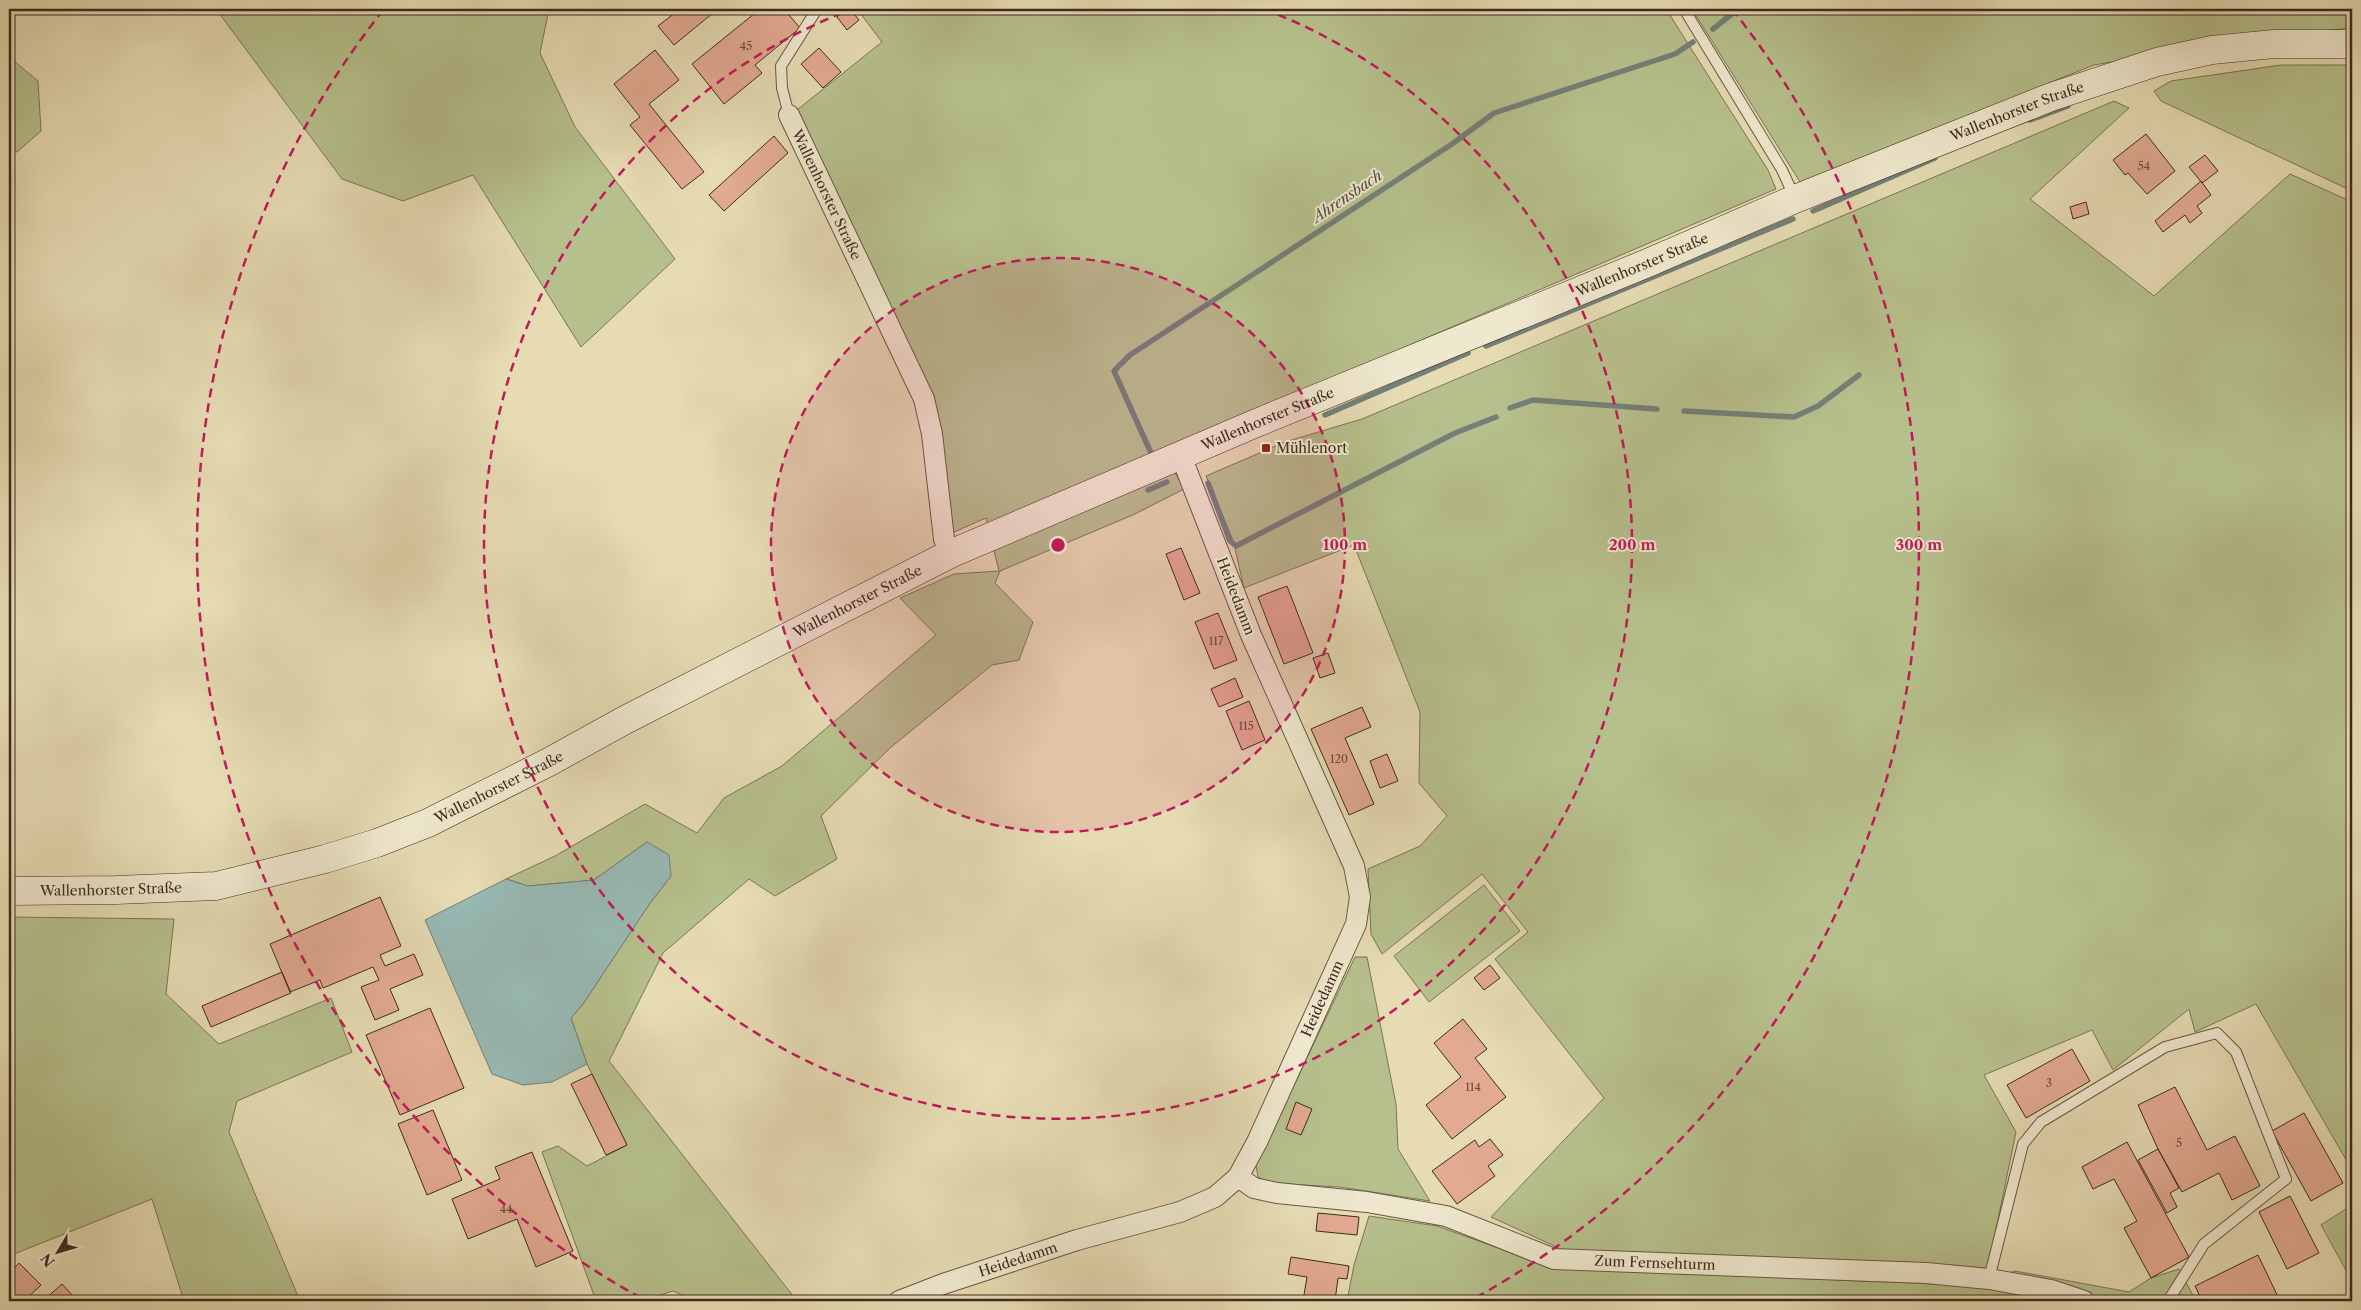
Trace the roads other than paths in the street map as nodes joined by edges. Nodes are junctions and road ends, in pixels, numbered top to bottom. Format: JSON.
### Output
{"nodes":[{"id":1,"x":817,"y":9,"type":"edge"},
{"id":2,"x":1684,"y":9,"type":"edge"},
{"id":3,"x":2352,"y":44,"type":"edge"},
{"id":4,"x":790,"y":115,"type":"joint"},
{"id":5,"x":1795,"y":199,"type":"junction"},
{"id":6,"x":1186,"y":467,"type":"junction"},
{"id":7,"x":950,"y":554,"type":"junction"},
{"id":8,"x":9,"y":891,"type":"edge"},
{"id":9,"x":1238,"y":1177,"type":"junction"},
{"id":10,"x":1989,"y":1279,"type":"junction"},
{"id":11,"x":899,"y":1301,"type":"edge"},
{"id":12,"x":2084,"y":1301,"type":"edge"},
{"id":13,"x":2168,"y":1301,"type":"edge"}],
"edges":[{"from":1,"to":4,"type":"lane","name":"Wallenhorster Straße"},
{"from":2,"to":5,"type":"lane"},
{"from":3,"to":5,"type":"main road","name":"Wallenhorster Straße"},
{"from":4,"to":7,"type":"street","name":"Wallenhorster Straße"},
{"from":5,"to":6,"type":"main road","name":"Wallenhorster Straße"},
{"from":6,"to":7,"type":"main road","name":"Wallenhorster Straße"},
{"from":6,"to":9,"type":"street","name":"Heidedamm"},
{"from":7,"to":8,"type":"main road","name":"Wallenhorster Straße"},
{"from":9,"to":10,"type":"street","name":"Zum Fernsehturm"},
{"from":9,"to":11,"type":"street","name":"Heidedamm"},
{"from":10,"to":12,"type":"street","name":"Zum Fernsehturm"},
{"from":10,"to":13,"type":"lane"}]}
